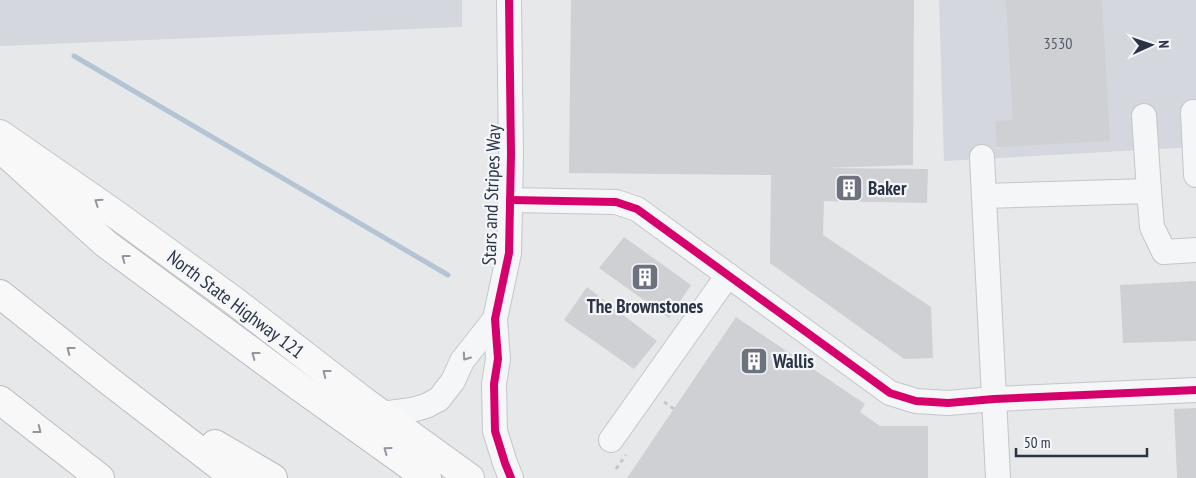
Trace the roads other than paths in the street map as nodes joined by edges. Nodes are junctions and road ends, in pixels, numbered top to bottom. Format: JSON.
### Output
{"nodes":[{"id":1,"x":509,"y":0,"type":"edge"},
{"id":2,"x":1193,"y":112,"type":"dead end"},
{"id":3,"x":1144,"y":116,"type":"dead end"},
{"id":4,"x":0,"y":134,"type":"edge"},
{"id":5,"x":0,"y":148,"type":"edge"},
{"id":6,"x":982,"y":157,"type":"dead end"},
{"id":7,"x":1196,"y":175,"type":"edge"},
{"id":8,"x":1149,"y":190,"type":"junction"},
{"id":9,"x":984,"y":196,"type":"junction"},
{"id":10,"x":510,"y":200,"type":"junction"},
{"id":11,"x":1196,"y":250,"type":"edge"},
{"id":12,"x":728,"y":275,"type":"junction"},
{"id":13,"x":0,"y":294,"type":"edge"},
{"id":14,"x":495,"y":318,"type":"junction"},
{"id":15,"x":108,"y":380,"type":"junction"},
{"id":16,"x":1196,"y":390,"type":"edge"},
{"id":17,"x":994,"y":399,"type":"junction"},
{"id":18,"x":0,"y":400,"type":"edge"},
{"id":19,"x":381,"y":414,"type":"junction"},
{"id":20,"x":611,"y":440,"type":"dead end"},
{"id":21,"x":100,"y":478,"type":"edge"},
{"id":22,"x":235,"y":478,"type":"edge"},
{"id":23,"x":273,"y":478,"type":"edge"},
{"id":24,"x":427,"y":478,"type":"edge"},
{"id":25,"x":470,"y":478,"type":"edge"},
{"id":26,"x":511,"y":478,"type":"edge"},
{"id":27,"x":998,"y":478,"type":"edge"}],
"edges":[{"from":1,"to":10,"type":"street","name":"Stars and Stripes Way"},
{"from":2,"to":7,"type":"street"},
{"from":3,"to":8,"type":"street"},
{"from":19,"to":4,"type":"main road","name":"North State Highway 121","one_way":true},
{"from":24,"to":5,"type":"main road","one_way":true},
{"from":6,"to":9,"type":"street"},
{"from":8,"to":9,"type":"street"},
{"from":8,"to":11,"type":"street"},
{"from":9,"to":17,"type":"street"},
{"from":10,"to":12,"type":"street"},
{"from":10,"to":14,"type":"street","name":"Stars and Stripes Way"},
{"from":12,"to":17,"type":"street"},
{"from":12,"to":20,"type":"street"},
{"from":15,"to":13,"type":"main road","one_way":true},
{"from":14,"to":19,"type":"street","name":"Stars and Stripes Way","one_way":true},
{"from":14,"to":26,"type":"street","name":"Stars and Stripes Way"},
{"from":15,"to":22,"type":"main road"},
{"from":15,"to":23,"type":"main road"},
{"from":16,"to":17,"type":"street"},
{"from":17,"to":27,"type":"street"},
{"from":18,"to":21,"type":"main road","one_way":true},
{"from":19,"to":25,"type":"main road","name":"North State Highway 121"}]}
